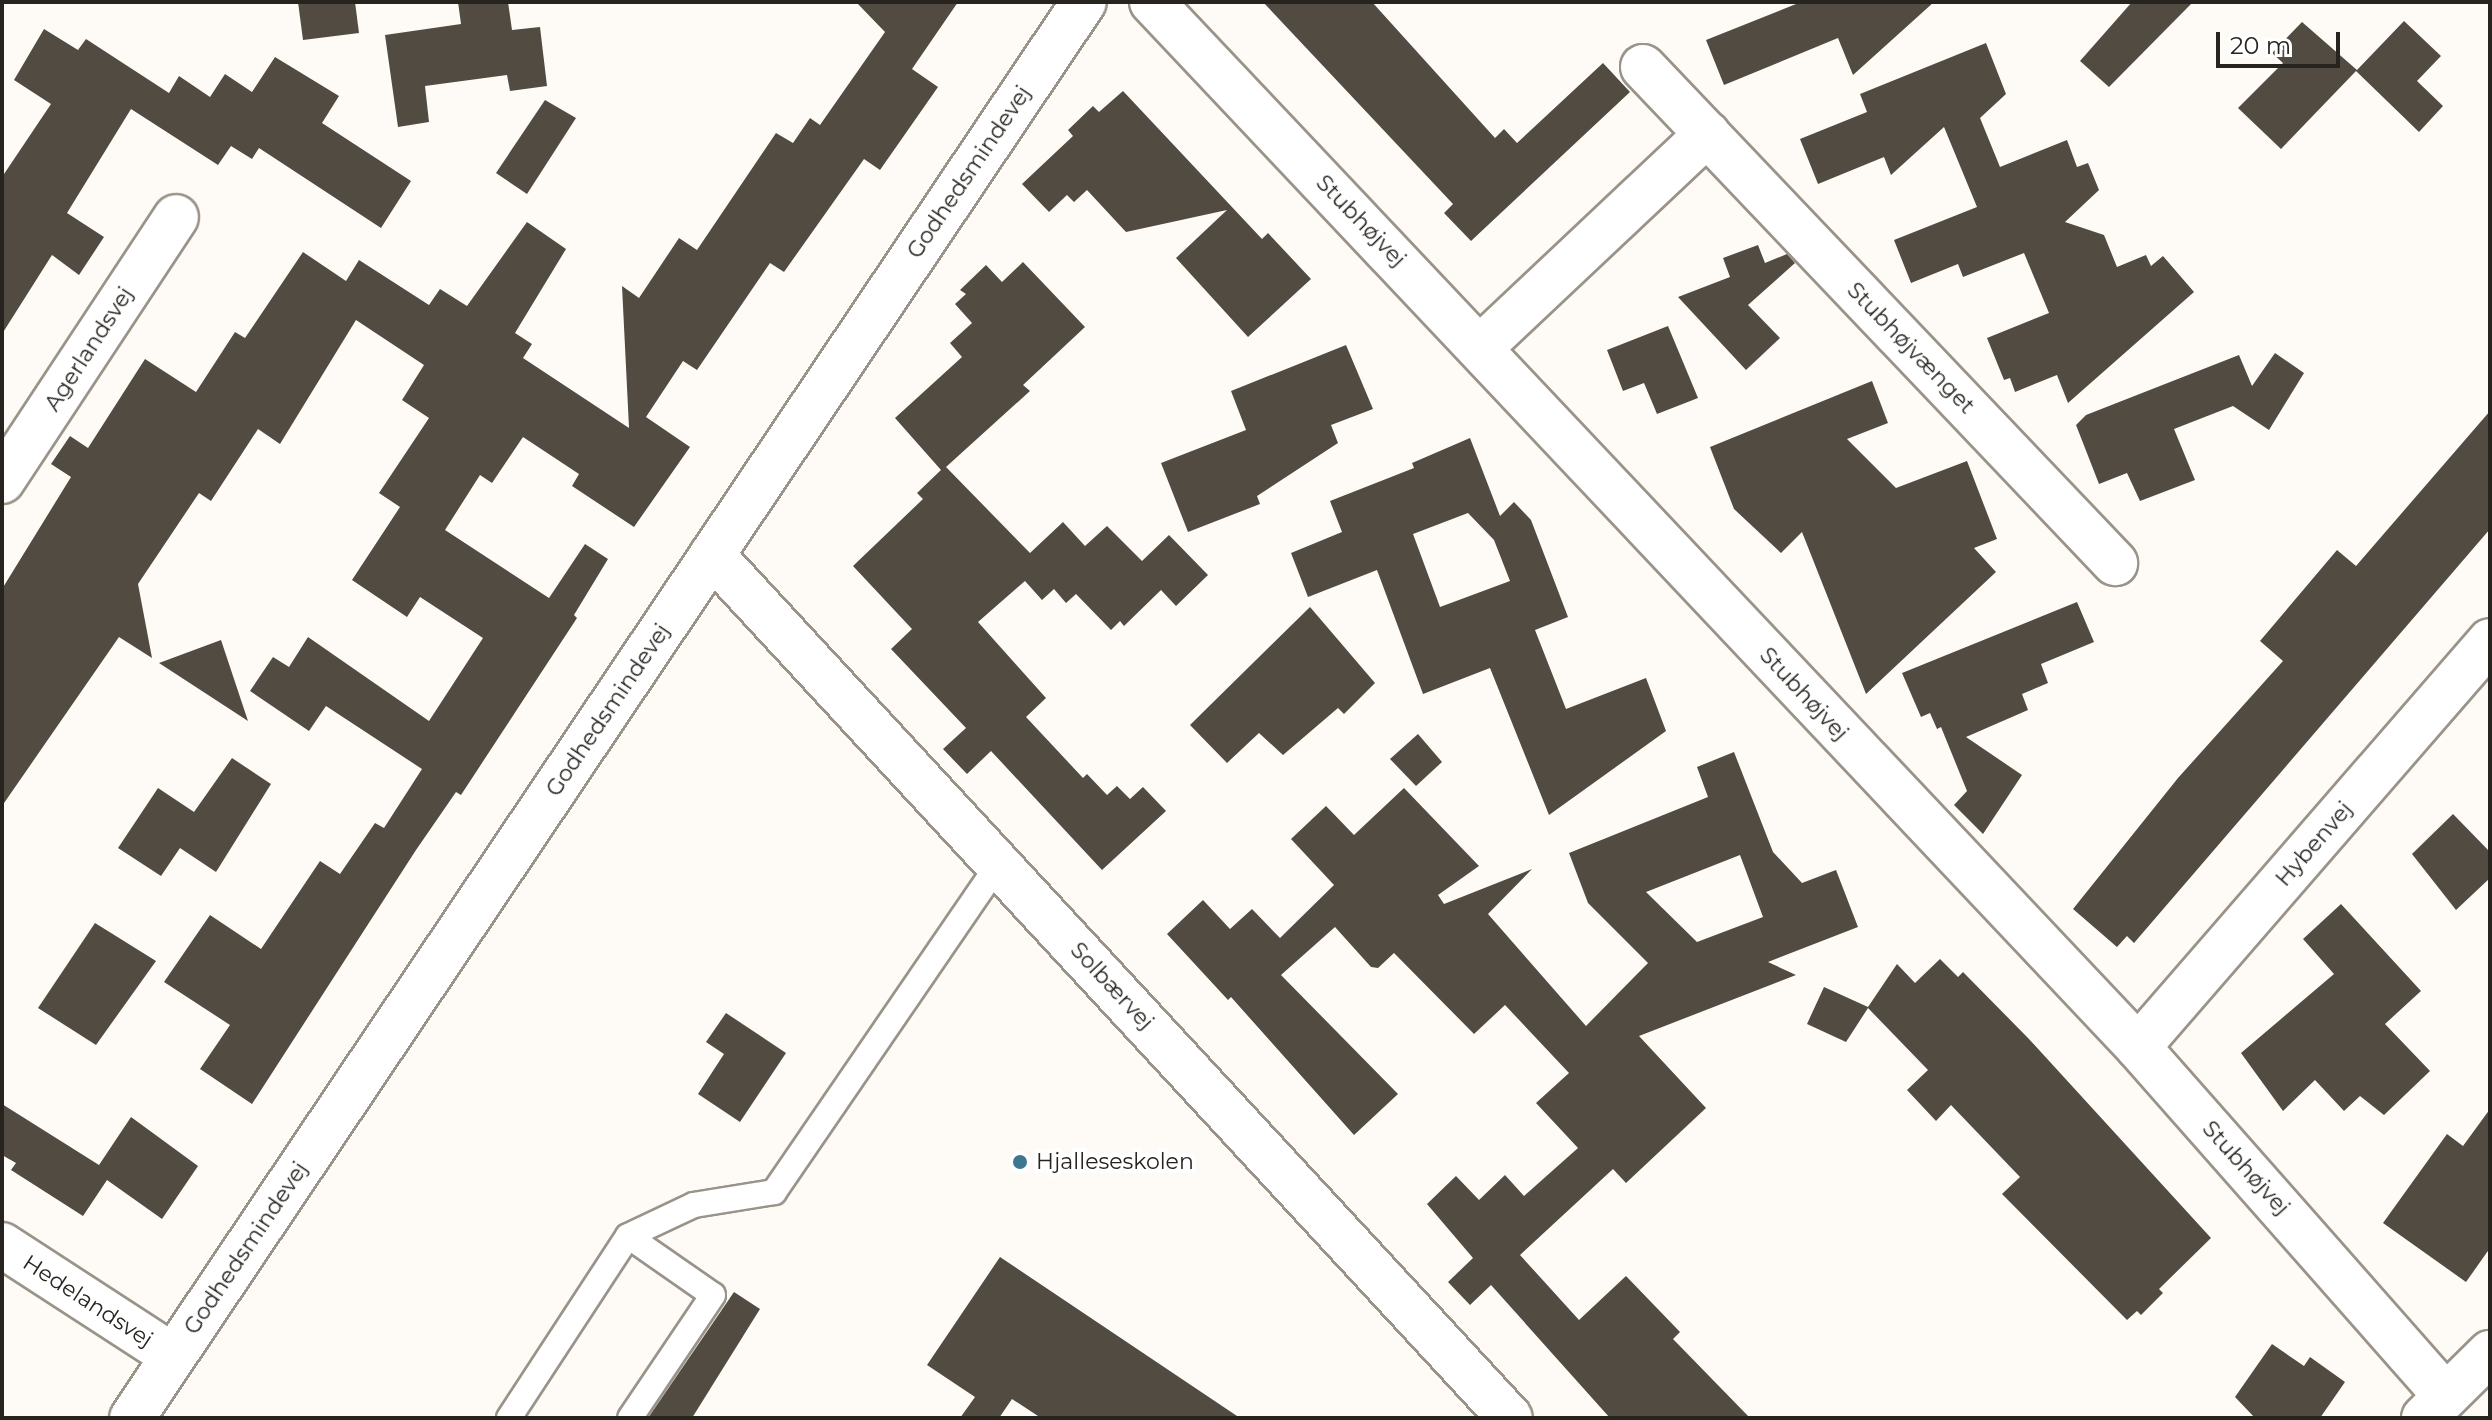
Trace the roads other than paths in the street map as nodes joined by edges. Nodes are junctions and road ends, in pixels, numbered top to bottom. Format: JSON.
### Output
{"nodes":[{"id":1,"x":1084,"y":2,"type":"edge"},
{"id":2,"x":1152,"y":2,"type":"edge"},
{"id":3,"x":1643,"y":67,"type":"dead end"},
{"id":4,"x":1707,"y":134,"type":"junction"},
{"id":5,"x":176,"y":217,"type":"dead end"},
{"id":6,"x":1481,"y":347,"type":"junction"},
{"id":7,"x":2,"y":481,"type":"edge"},
{"id":8,"x":712,"y":555,"type":"junction"},
{"id":9,"x":2115,"y":563,"type":"dead end"},
{"id":10,"x":2490,"y":641,"type":"edge"},
{"id":11,"x":999,"y":864,"type":"junction"},
{"id":12,"x":2138,"y":1047,"type":"junction"},
{"id":13,"x":628,"y":1236,"type":"junction"},
{"id":14,"x":2,"y":1245,"type":"edge"},
{"id":15,"x":2490,"y":1353,"type":"edge"},
{"id":16,"x":173,"y":1356,"type":"junction"},
{"id":17,"x":2435,"y":1407,"type":"edge"},
{"id":18,"x":132,"y":1418,"type":"edge"},
{"id":19,"x":509,"y":1418,"type":"edge"},
{"id":20,"x":630,"y":1418,"type":"edge"},
{"id":21,"x":1510,"y":1418,"type":"edge"}],
"edges":[{"from":1,"to":8,"type":"street","name":"Godhedsmindevej"},
{"from":2,"to":6,"type":"street","name":"Stubhøjvej"},
{"from":3,"to":4,"type":"street","name":"Stubhøjvænget"},
{"from":4,"to":6,"type":"street"},
{"from":4,"to":9,"type":"street","name":"Stubhøjvænget"},
{"from":5,"to":7,"type":"street","name":"Agerlandsvej"},
{"from":6,"to":12,"type":"street","name":"Stubhøjvej"},
{"from":8,"to":11,"type":"street","name":"Solbærvej"},
{"from":8,"to":16,"type":"street","name":"Godhedsmindevej"},
{"from":10,"to":12,"type":"street","name":"Hybenvej"},
{"from":11,"to":13,"type":"lane"},
{"from":11,"to":21,"type":"street","name":"Solbærvej"},
{"from":12,"to":17,"type":"street","name":"Stubhøjvej"},
{"from":13,"to":19,"type":"lane"},
{"from":13,"to":20,"type":"lane"},
{"from":14,"to":16,"type":"street","name":"Hedelandsvej"},
{"from":15,"to":17,"type":"street"},
{"from":16,"to":18,"type":"street","name":"Godhedsmindevej"}]}
